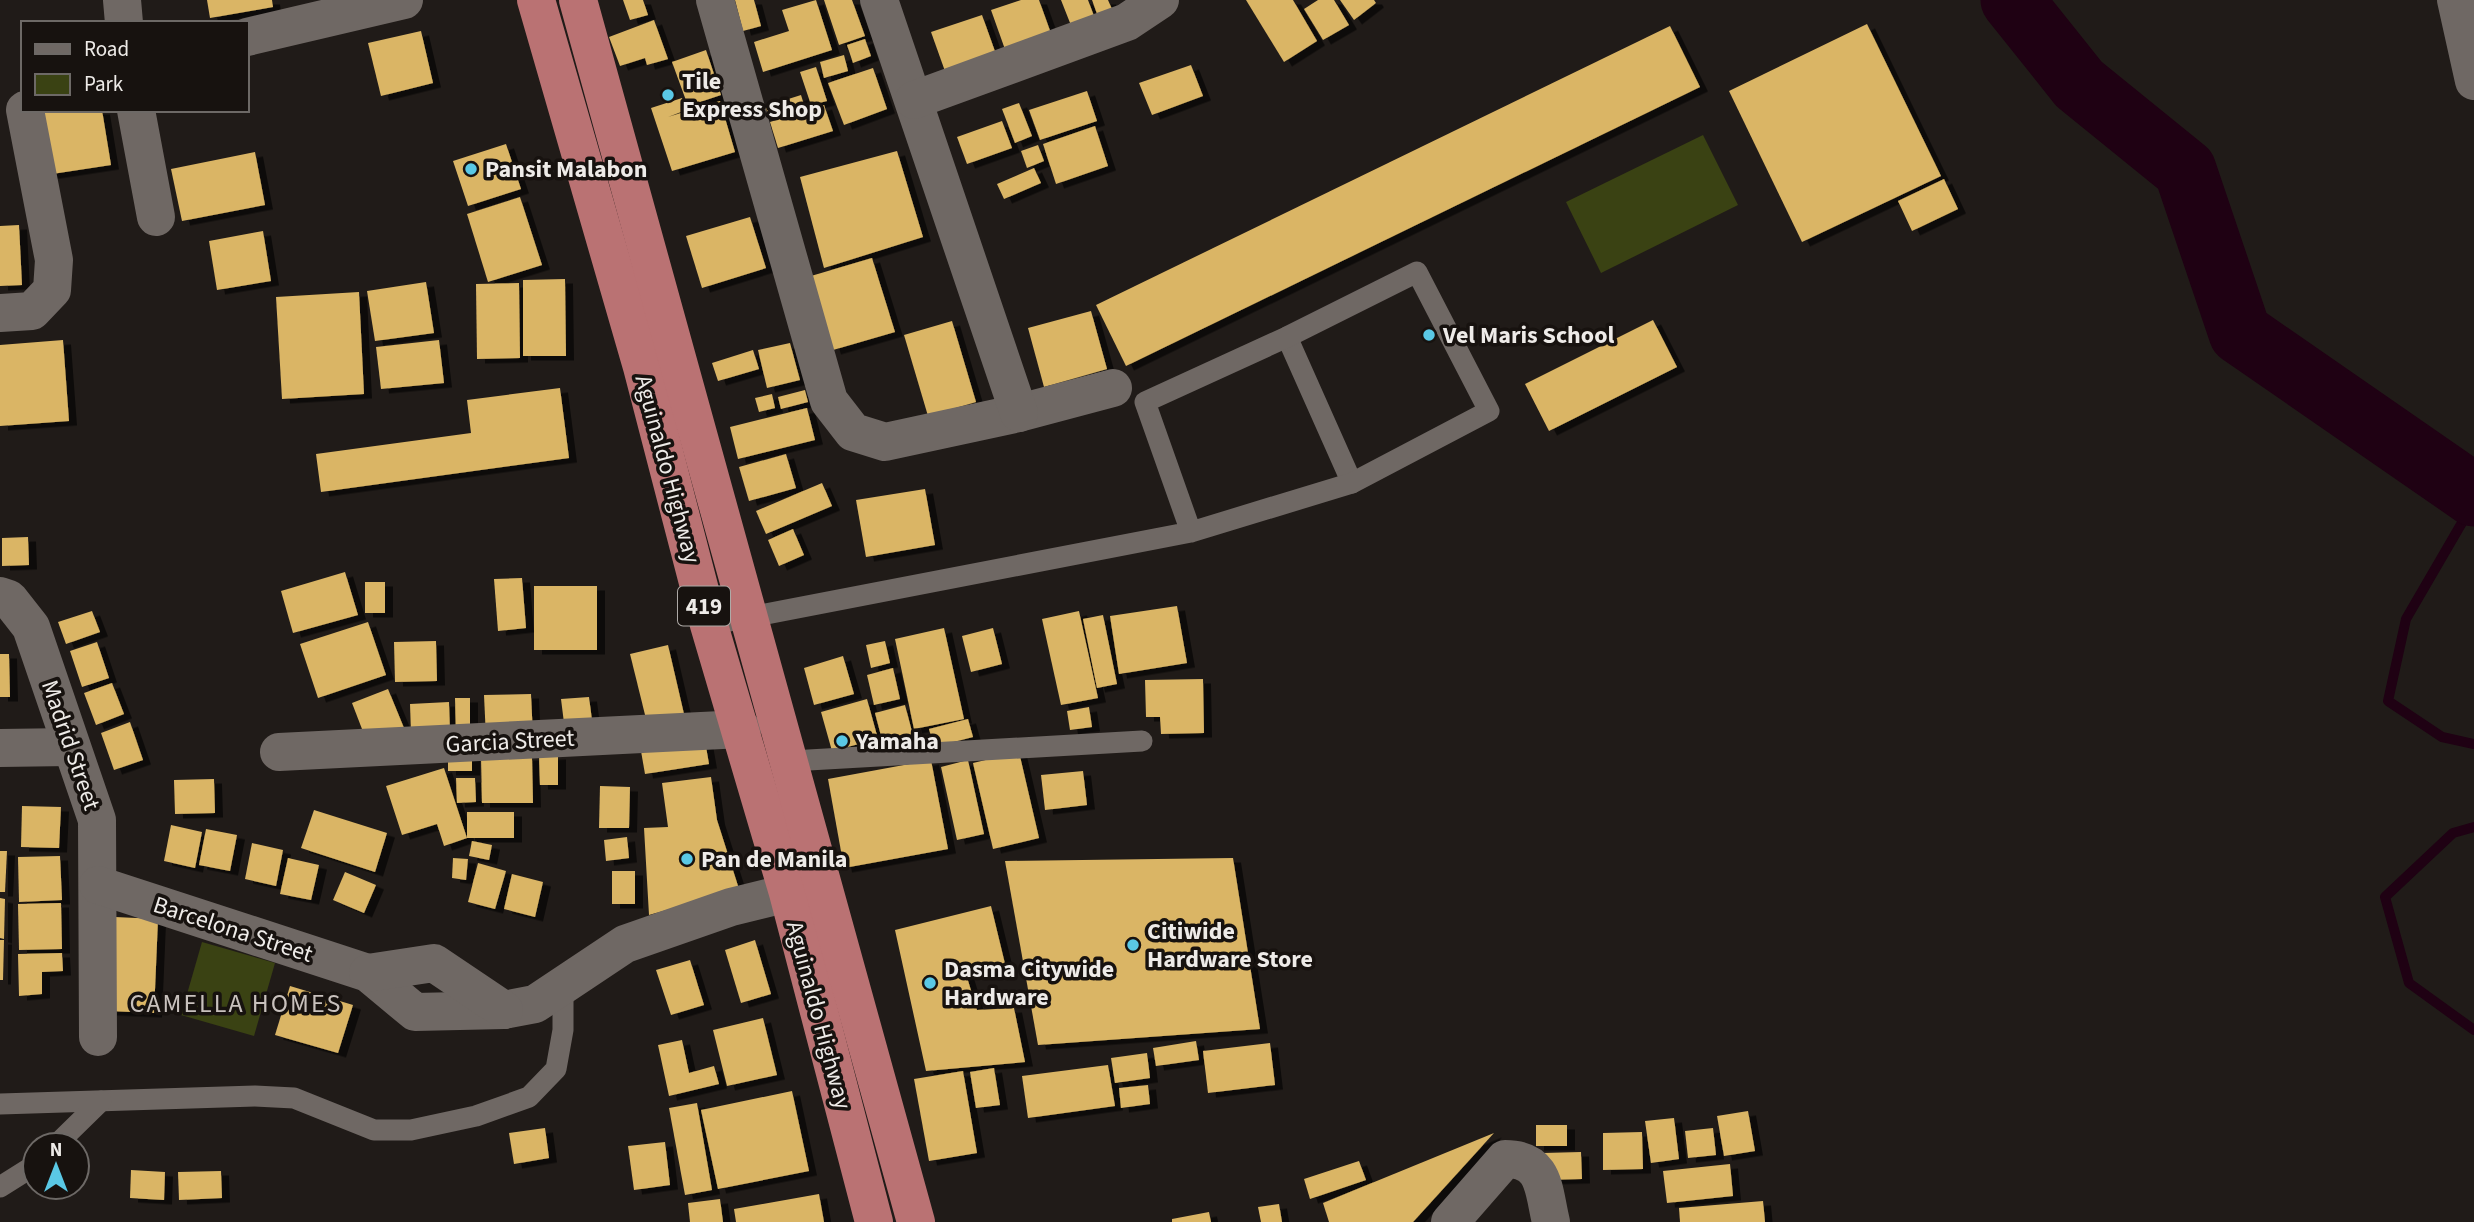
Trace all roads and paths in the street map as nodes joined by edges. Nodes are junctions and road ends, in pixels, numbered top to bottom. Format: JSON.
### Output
{"nodes":[{"id":1,"x":122,"y":0,"type":"edge"},
{"id":2,"x":404,"y":0,"type":"edge"},
{"id":3,"x":536,"y":0,"type":"edge"},
{"id":4,"x":578,"y":0,"type":"edge"},
{"id":5,"x":715,"y":0,"type":"edge"},
{"id":6,"x":879,"y":0,"type":"edge"},
{"id":7,"x":1160,"y":0,"type":"edge"},
{"id":8,"x":2456,"y":0,"type":"edge"},
{"id":9,"x":304,"y":12,"type":"edge"},
{"id":10,"x":124,"y":21,"type":"edge"},
{"id":11,"x":248,"y":37,"type":"edge"},
{"id":12,"x":2474,"y":81,"type":"edge"},
{"id":13,"x":914,"y":100,"type":"junction"},
{"id":14,"x":25,"y":112,"type":"edge"},
{"id":15,"x":136,"y":112,"type":"edge"},
{"id":16,"x":156,"y":216,"type":"dead end"},
{"id":17,"x":0,"y":313,"type":"edge"},
{"id":18,"x":1287,"y":337,"type":"junction"},
{"id":19,"x":1113,"y":388,"type":"dead end"},
{"id":20,"x":1019,"y":413,"type":"junction"},
{"id":21,"x":1352,"y":483,"type":"junction"},
{"id":22,"x":1191,"y":532,"type":"junction"},
{"id":23,"x":0,"y":596,"type":"edge"},
{"id":24,"x":751,"y":615,"type":"junction"},
{"id":25,"x":709,"y":625,"type":"junction"},
{"id":26,"x":742,"y":729,"type":"junction"},
{"id":27,"x":1142,"y":741,"type":"dead end"},
{"id":28,"x":70,"y":747,"type":"junction"},
{"id":29,"x":0,"y":748,"type":"edge"},
{"id":30,"x":279,"y":752,"type":"dead end"},
{"id":31,"x":791,"y":761,"type":"junction"},
{"id":32,"x":99,"y":885,"type":"junction"},
{"id":33,"x":827,"y":890,"type":"junction"},
{"id":34,"x":788,"y":893,"type":"junction"},
{"id":35,"x":563,"y":987,"type":"junction"},
{"id":36,"x":98,"y":1037,"type":"dead end"},
{"id":37,"x":101,"y":1101,"type":"junction"},
{"id":38,"x":0,"y":1104,"type":"edge"},
{"id":39,"x":70,"y":1131,"type":"edge"},
{"id":40,"x":21,"y":1174,"type":"edge"},
{"id":41,"x":0,"y":1187,"type":"edge"},
{"id":42,"x":914,"y":1213,"type":"edge"},
{"id":43,"x":872,"y":1217,"type":"edge"},
{"id":44,"x":1450,"y":1222,"type":"edge"},
{"id":45,"x":1552,"y":1222,"type":"edge"}],
"edges":[{"from":1,"to":10,"type":"street"},
{"from":2,"to":9,"type":"street"},
{"from":3,"to":25,"type":"highway","name":"Aguinaldo Highway","number":"419"},
{"from":4,"to":24,"type":"highway","name":"Aguinaldo Highway","number":"419"},
{"from":5,"to":20,"type":"street"},
{"from":6,"to":13,"type":"street"},
{"from":7,"to":13,"type":"street"},
{"from":8,"to":12,"type":"street"},
{"from":9,"to":11,"type":"street"},
{"from":13,"to":20,"type":"street"},
{"from":14,"to":17,"type":"street"},
{"from":15,"to":16,"type":"street"},
{"from":18,"to":21,"type":"lane"},
{"from":18,"to":21,"type":"lane"},
{"from":18,"to":22,"type":"lane"},
{"from":19,"to":20,"type":"street"},
{"from":21,"to":22,"type":"lane"},
{"from":22,"to":24,"type":"lane"},
{"from":23,"to":28,"type":"street","name":"Madrid Street"},
{"from":24,"to":25,"type":"lane"},
{"from":24,"to":31,"type":"highway","name":"Aguinaldo Highway","number":"419"},
{"from":25,"to":26,"type":"highway","name":"Aguinaldo Highway","number":"419"},
{"from":26,"to":30,"type":"street","name":"Garcia Street"},
{"from":26,"to":34,"type":"highway","name":"Aguinaldo Highway","number":"419"},
{"from":27,"to":31,"type":"lane"},
{"from":28,"to":29,"type":"street"},
{"from":28,"to":32,"type":"street","name":"Madrid Street"},
{"from":31,"to":33,"type":"highway","name":"Aguinaldo Highway","number":"419"},
{"from":32,"to":35,"type":"street","name":"Barcelona Street"},
{"from":32,"to":36,"type":"street","name":"Madrid Street"},
{"from":33,"to":34,"type":"street","name":"Barcelona Street"},
{"from":33,"to":42,"type":"highway","name":"Aguinaldo Highway","number":"419"},
{"from":34,"to":35,"type":"street","name":"Barcelona Street"},
{"from":34,"to":43,"type":"highway","name":"Aguinaldo Highway","number":"419"},
{"from":35,"to":37,"type":"lane"},
{"from":37,"to":38,"type":"lane"},
{"from":37,"to":39,"type":"lane"},
{"from":40,"to":41,"type":"lane"},
{"from":42,"to":43,"type":"lane"},
{"from":44,"to":45,"type":"street"}]}
